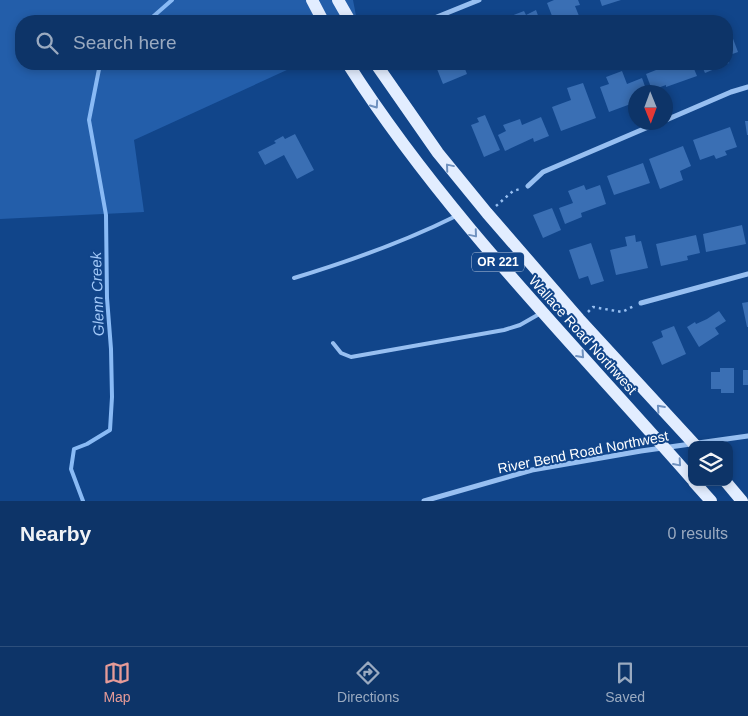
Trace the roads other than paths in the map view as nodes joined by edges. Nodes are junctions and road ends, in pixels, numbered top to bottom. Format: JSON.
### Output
{"nodes":[{"id":1,"x":312,"y":0,"type":"edge"},
{"id":2,"x":338,"y":0,"type":"edge"},
{"id":3,"x":479,"y":0,"type":"edge"},
{"id":4,"x":320,"y":15,"type":"edge"},
{"id":5,"x":347,"y":15,"type":"edge"},
{"id":6,"x":441,"y":15,"type":"edge"},
{"id":7,"x":352,"y":70,"type":"edge"},
{"id":8,"x":380,"y":70,"type":"edge"},
{"id":9,"x":748,"y":87,"type":"edge"},
{"id":10,"x":673,"y":117,"type":"edge"},
{"id":11,"x":641,"y":130,"type":"edge"},
{"id":12,"x":528,"y":186,"type":"road end"},
{"id":13,"x":458,"y":215,"type":"junction"},
{"id":14,"x":748,"y":274,"type":"edge"},
{"id":15,"x":294,"y":278,"type":"dead end"},
{"id":16,"x":641,"y":303,"type":"road end"},
{"id":17,"x":542,"y":312,"type":"junction"},
{"id":18,"x":333,"y":343,"type":"dead end"},
{"id":19,"x":748,"y":436,"type":"edge"},
{"id":20,"x":692,"y":441,"type":"edge"},
{"id":21,"x":715,"y":441,"type":"edge"},
{"id":22,"x":688,"y":445,"type":"edge"},
{"id":23,"x":664,"y":448,"type":"junction"},
{"id":24,"x":688,"y":475,"type":"edge"},
{"id":25,"x":698,"y":486,"type":"edge"},
{"id":26,"x":729,"y":486,"type":"edge"},
{"id":27,"x":424,"y":501,"type":"edge"},
{"id":28,"x":711,"y":501,"type":"edge"},
{"id":29,"x":742,"y":501,"type":"edge"}],
"edges":[{"from":1,"to":4,"type":"main road"},
{"from":2,"to":5,"type":"main road"},
{"from":3,"to":6,"type":"street"},
{"from":7,"to":13,"type":"main road","name":"Wallace Road Northwest","number":"OR 221","one_way":true},
{"from":20,"to":8,"type":"main road","name":"Wallace Road Northwest","number":"OR 221","one_way":true},
{"from":9,"to":10,"type":"street"},
{"from":11,"to":12,"type":"street"},
{"from":13,"to":15,"type":"lane"},
{"from":13,"to":17,"type":"main road","name":"Wallace Road Northwest","number":"OR 221","one_way":true},
{"from":14,"to":16,"type":"street"},
{"from":17,"to":18,"type":"lane"},
{"from":17,"to":23,"type":"main road","name":"Wallace Road Northwest","number":"OR 221","one_way":true},
{"from":19,"to":21,"type":"street","name":"River Bend Road Northwest"},
{"from":22,"to":23,"type":"street","name":"River Bend Road Northwest"},
{"from":23,"to":24,"type":"main road","name":"Wallace Road Northwest","number":"OR 221","one_way":true},
{"from":23,"to":27,"type":"street","name":"River Bend Road Northwest"},
{"from":25,"to":28,"type":"main road"},
{"from":26,"to":29,"type":"main road"}]}
